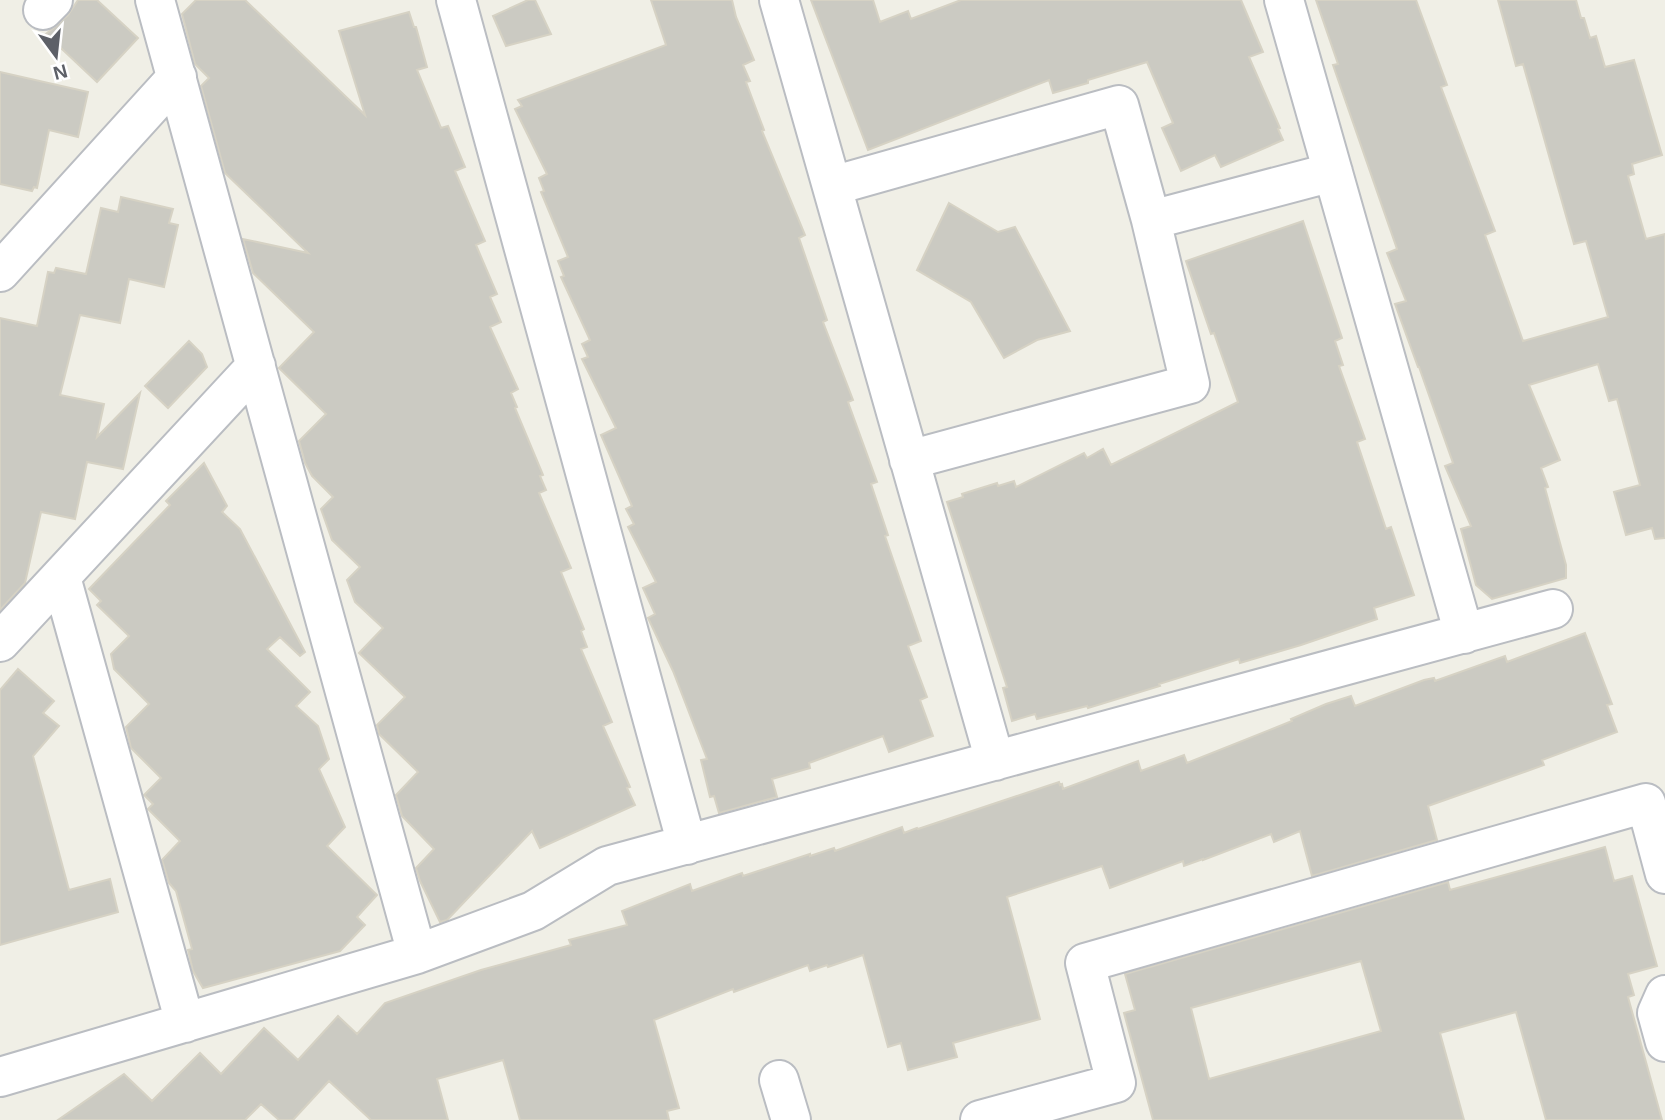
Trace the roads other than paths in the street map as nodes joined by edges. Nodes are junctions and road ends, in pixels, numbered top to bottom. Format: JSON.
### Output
{"nodes":[{"id":1,"x":155,"y":0,"type":"edge"},
{"id":2,"x":456,"y":0,"type":"edge"},
{"id":3,"x":779,"y":0,"type":"edge"},
{"id":4,"x":1284,"y":0,"type":"edge"},
{"id":5,"x":177,"y":77,"type":"junction"},
{"id":6,"x":1333,"y":172,"type":"junction"},
{"id":7,"x":832,"y":186,"type":"junction"},
{"id":8,"x":1151,"y":220,"type":"junction"},
{"id":9,"x":0,"y":272,"type":"edge"},
{"id":10,"x":256,"y":366,"type":"junction"},
{"id":11,"x":909,"y":460,"type":"junction"},
{"id":12,"x":61,"y":577,"type":"junction"},
{"id":13,"x":1553,"y":609,"type":"dead end"},
{"id":14,"x":1464,"y":634,"type":"junction"},
{"id":15,"x":0,"y":642,"type":"edge"},
{"id":16,"x":995,"y":761,"type":"junction"},
{"id":17,"x":687,"y":845,"type":"junction"},
{"id":18,"x":1665,"y":874,"type":"edge"},
{"id":19,"x":417,"y":954,"type":"junction"},
{"id":20,"x":1665,"y":995,"type":"edge"},
{"id":21,"x":185,"y":1023,"type":"junction"},
{"id":22,"x":1665,"y":1042,"type":"edge"},
{"id":23,"x":0,"y":1077,"type":"edge"},
{"id":24,"x":779,"y":1080,"type":"dead end"},
{"id":25,"x":1088,"y":1106,"type":"edge"},
{"id":26,"x":791,"y":1120,"type":"edge"},
{"id":27,"x":980,"y":1120,"type":"edge"}],
"edges":[{"from":1,"to":5,"type":"street"},
{"from":2,"to":17,"type":"street"},
{"from":3,"to":7,"type":"street"},
{"from":4,"to":6,"type":"street"},
{"from":5,"to":9,"type":"street"},
{"from":5,"to":10,"type":"street"},
{"from":6,"to":8,"type":"street"},
{"from":6,"to":14,"type":"street"},
{"from":7,"to":8,"type":"street"},
{"from":7,"to":11,"type":"street"},
{"from":8,"to":11,"type":"street"},
{"from":10,"to":12,"type":"street"},
{"from":10,"to":19,"type":"street"},
{"from":11,"to":16,"type":"street"},
{"from":12,"to":15,"type":"street"},
{"from":12,"to":21,"type":"street"},
{"from":13,"to":14,"type":"street"},
{"from":14,"to":16,"type":"street"},
{"from":16,"to":17,"type":"street"},
{"from":17,"to":19,"type":"street"},
{"from":18,"to":25,"type":"street"},
{"from":19,"to":21,"type":"street"},
{"from":20,"to":22,"type":"street"},
{"from":21,"to":23,"type":"street"},
{"from":24,"to":26,"type":"street"},
{"from":25,"to":27,"type":"street"}]}
